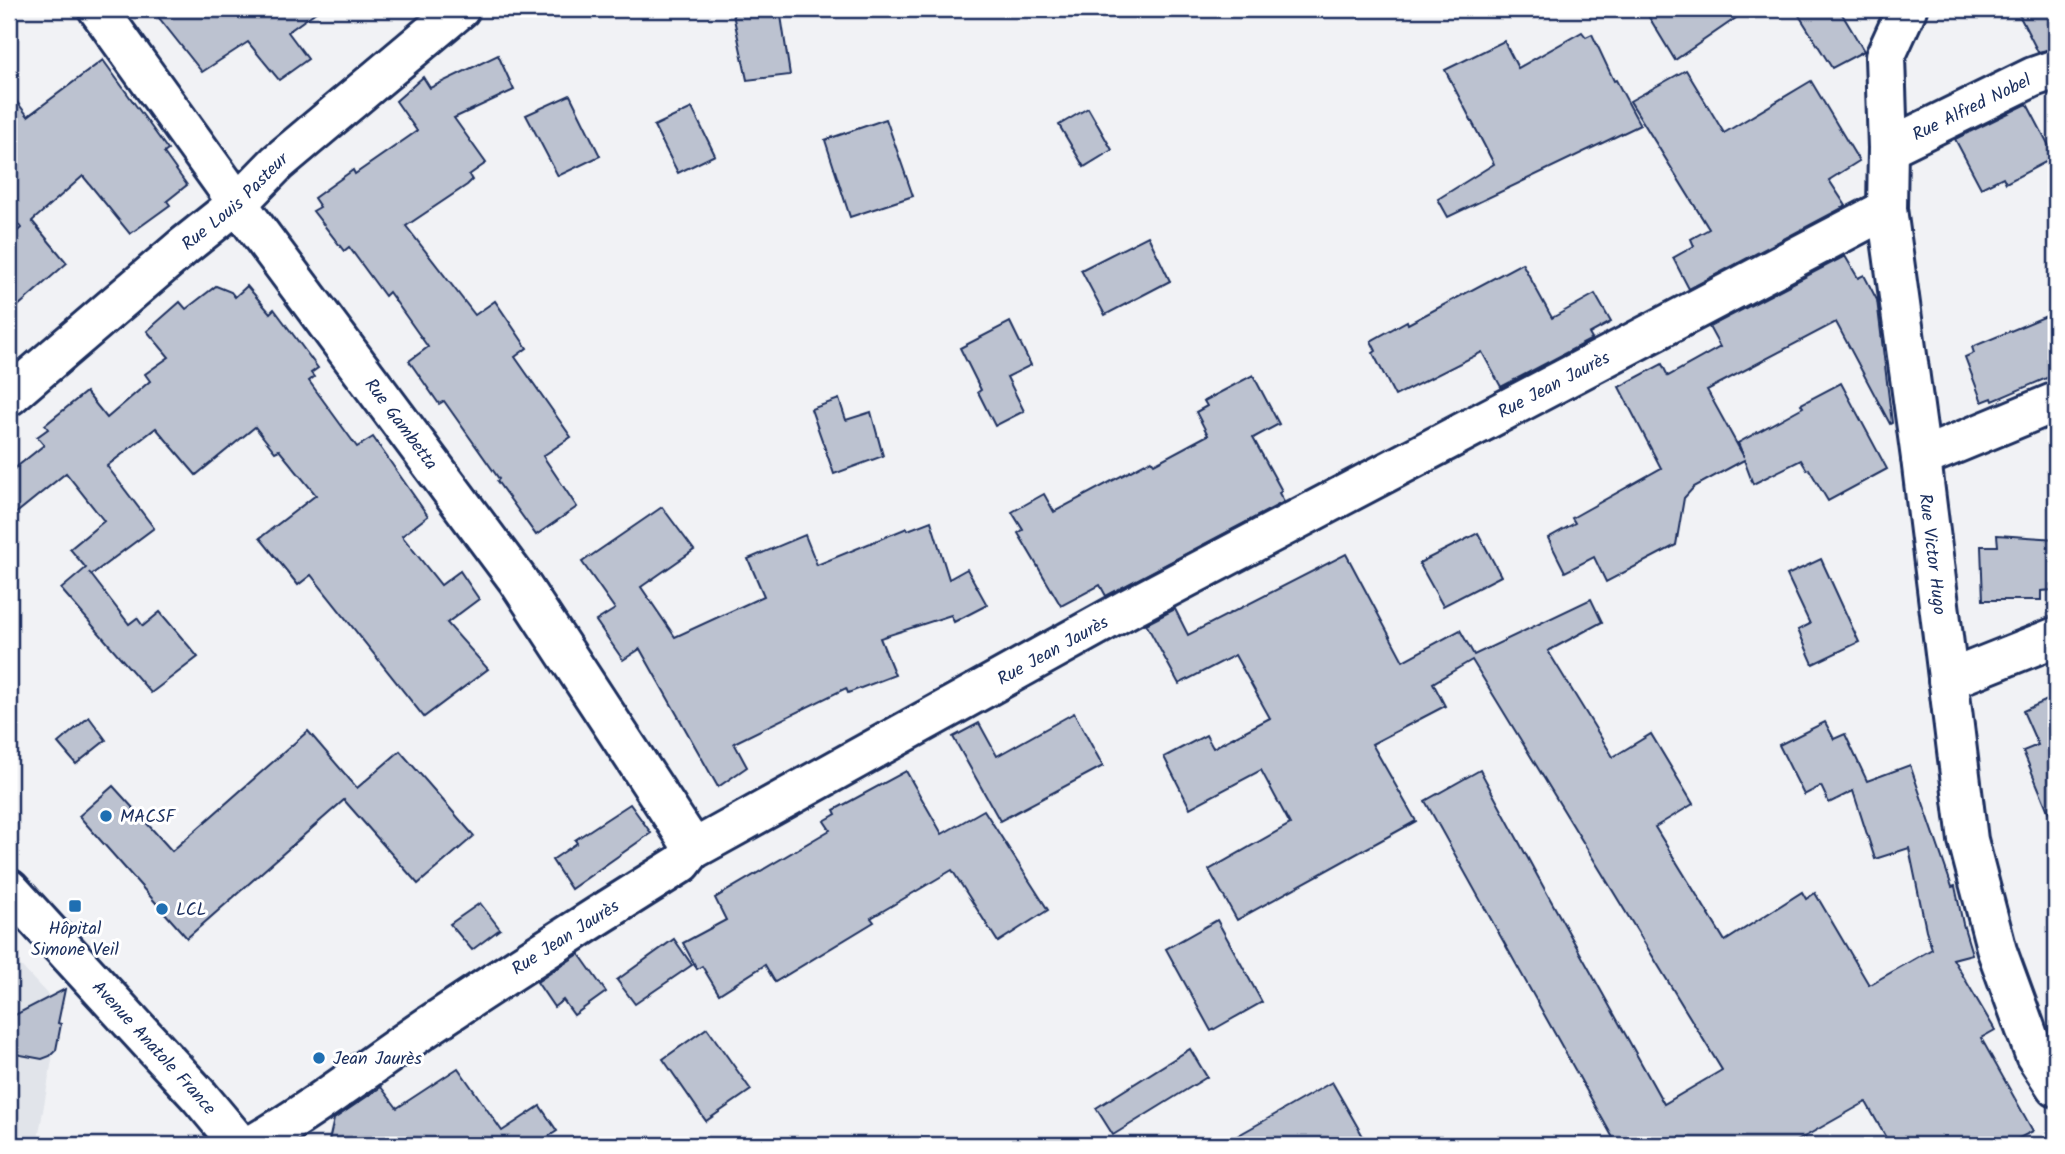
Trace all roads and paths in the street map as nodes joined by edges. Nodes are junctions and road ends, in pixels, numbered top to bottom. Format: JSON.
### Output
{"nodes":[{"id":1,"x":98,"y":9,"type":"edge"},
{"id":2,"x":460,"y":9,"type":"edge"},
{"id":3,"x":1907,"y":9,"type":"edge"},
{"id":4,"x":2056,"y":69,"type":"edge"},
{"id":5,"x":1888,"y":148,"type":"junction"},
{"id":6,"x":238,"y":203,"type":"junction"},
{"id":7,"x":1887,"y":209,"type":"junction"},
{"id":8,"x":9,"y":396,"type":"edge"},
{"id":9,"x":2056,"y":402,"type":"edge"},
{"id":10,"x":1921,"y":458,"type":"junction"},
{"id":11,"x":2056,"y":637,"type":"edge"},
{"id":12,"x":1948,"y":680,"type":"junction"},
{"id":13,"x":692,"y":850,"type":"junction"},
{"id":14,"x":9,"y":889,"type":"edge"},
{"id":15,"x":2056,"y":1087,"type":"edge"},
{"id":16,"x":240,"y":1145,"type":"edge"},
{"id":17,"x":252,"y":1145,"type":"edge"}],
"edges":[{"from":1,"to":6,"type":"street","name":"Rue Gambetta"},
{"from":2,"to":6,"type":"street","name":"Rue Louis Pasteur"},
{"from":3,"to":5,"type":"street","name":"Rue Victor Hugo"},
{"from":4,"to":5,"type":"street","name":"Rue Alfred Nobel"},
{"from":5,"to":7,"type":"street","name":"Rue Victor Hugo"},
{"from":6,"to":8,"type":"street","name":"Rue Louis Pasteur"},
{"from":6,"to":13,"type":"street","name":"Rue Gambetta"},
{"from":7,"to":10,"type":"street","name":"Rue Victor Hugo"},
{"from":7,"to":13,"type":"street","name":"Rue Jean Jaurès"},
{"from":9,"to":10,"type":"street"},
{"from":10,"to":12,"type":"street","name":"Rue Victor Hugo"},
{"from":11,"to":12,"type":"street"},
{"from":12,"to":15,"type":"street","name":"Rue Victor Hugo"},
{"from":13,"to":17,"type":"street","name":"Rue Jean Jaurès"},
{"from":14,"to":16,"type":"street","name":"Avenue Anatole France"}]}
